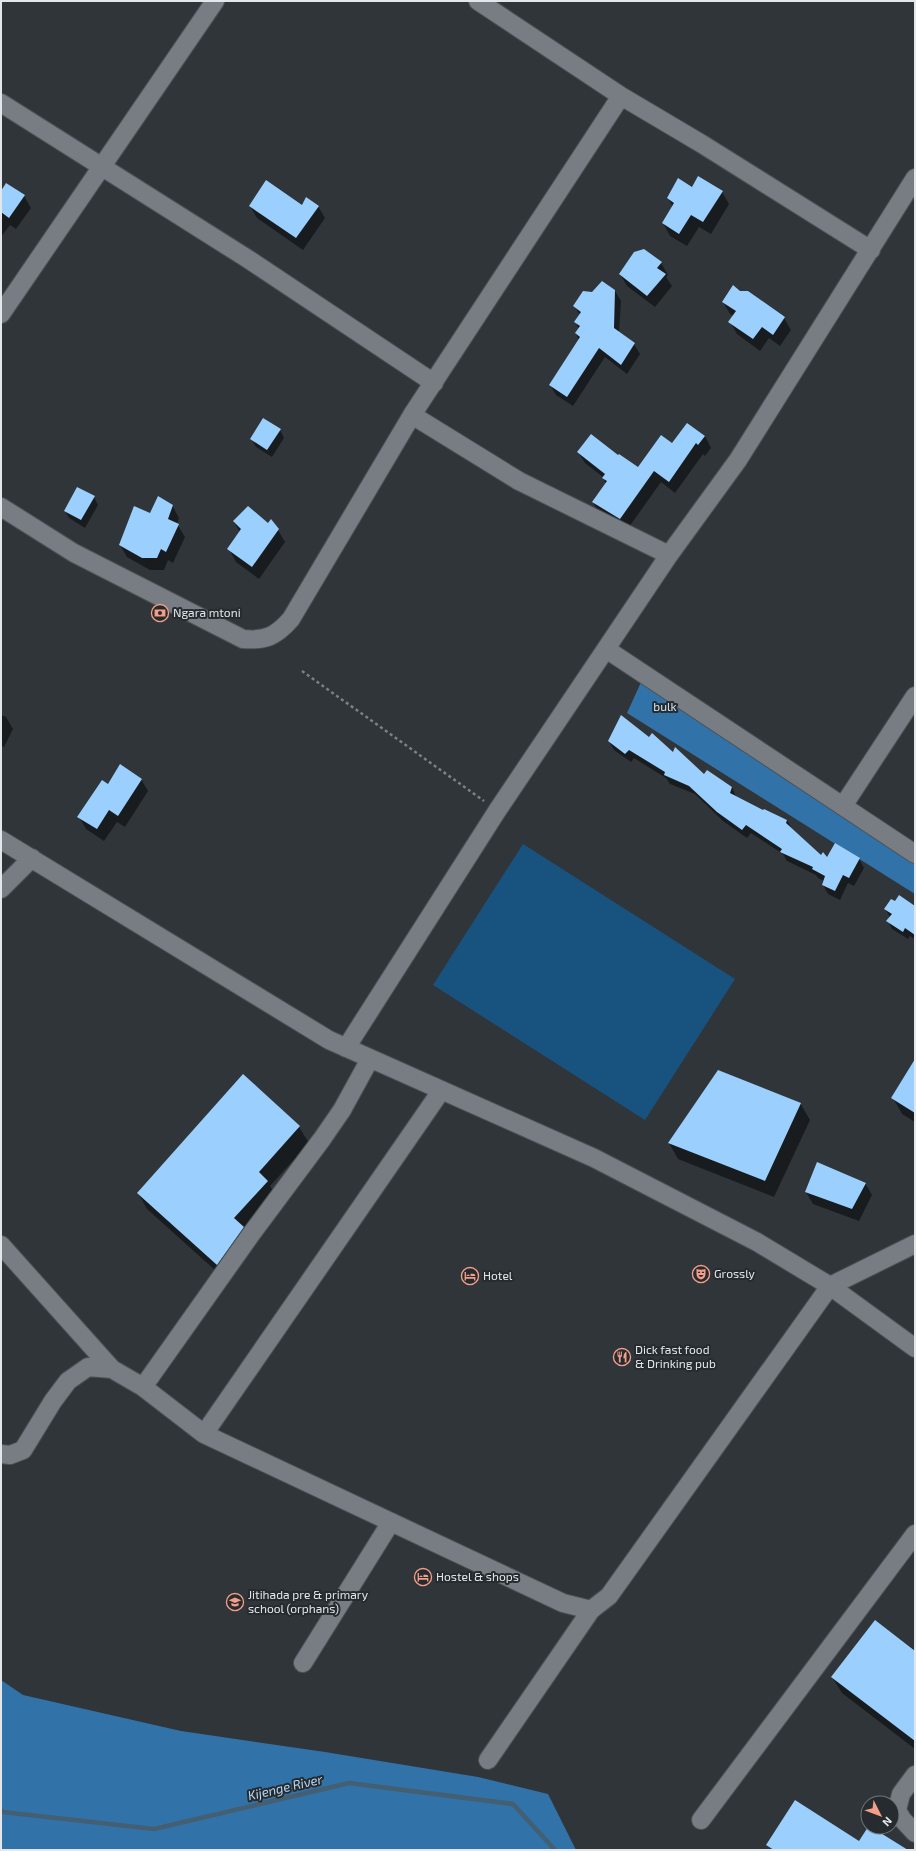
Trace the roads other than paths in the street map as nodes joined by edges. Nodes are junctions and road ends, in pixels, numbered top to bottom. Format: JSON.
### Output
{"nodes":[{"id":1,"x":215,"y":1,"type":"edge"},
{"id":2,"x":478,"y":1,"type":"edge"},
{"id":3,"x":621,"y":96,"type":"junction"},
{"id":4,"x":1,"y":103,"type":"edge"},
{"id":5,"x":101,"y":166,"type":"junction"},
{"id":6,"x":915,"y":178,"type":"edge"},
{"id":7,"x":870,"y":250,"type":"junction"},
{"id":8,"x":1,"y":314,"type":"edge"},
{"id":9,"x":434,"y":383,"type":"junction"},
{"id":10,"x":412,"y":415,"type":"junction"},
{"id":11,"x":1,"y":507,"type":"edge"},
{"id":12,"x":669,"y":555,"type":"junction"},
{"id":13,"x":606,"y":649,"type":"junction"},
{"id":14,"x":915,"y":696,"type":"edge"},
{"id":15,"x":843,"y":806,"type":"junction"},
{"id":16,"x":1,"y":840,"type":"edge"},
{"id":17,"x":915,"y":854,"type":"edge"},
{"id":18,"x":32,"y":858,"type":"junction"},
{"id":19,"x":1,"y":889,"type":"edge"},
{"id":20,"x":346,"y":1048,"type":"junction"},
{"id":21,"x":370,"y":1059,"type":"junction"},
{"id":22,"x":441,"y":1091,"type":"junction"},
{"id":23,"x":915,"y":1244,"type":"edge"},
{"id":24,"x":1,"y":1245,"type":"edge"},
{"id":25,"x":830,"y":1286,"type":"junction"},
{"id":26,"x":915,"y":1347,"type":"edge"},
{"id":27,"x":112,"y":1369,"type":"junction"},
{"id":28,"x":143,"y":1387,"type":"junction"},
{"id":29,"x":204,"y":1434,"type":"junction"},
{"id":30,"x":1,"y":1454,"type":"edge"},
{"id":31,"x":392,"y":1522,"type":"junction"},
{"id":32,"x":915,"y":1534,"type":"edge"},
{"id":33,"x":591,"y":1610,"type":"junction"},
{"id":34,"x":303,"y":1663,"type":"dead end"},
{"id":35,"x":488,"y":1760,"type":"dead end"},
{"id":36,"x":915,"y":1775,"type":"edge"},
{"id":37,"x":701,"y":1820,"type":"dead end"},
{"id":38,"x":915,"y":1833,"type":"edge"}],
"edges":[{"from":1,"to":5,"type":"street"},
{"from":2,"to":3,"type":"street"},
{"from":3,"to":7,"type":"street"},
{"from":3,"to":9,"type":"street"},
{"from":4,"to":5,"type":"street"},
{"from":5,"to":8,"type":"street"},
{"from":5,"to":9,"type":"street"},
{"from":6,"to":7,"type":"street"},
{"from":7,"to":12,"type":"street"},
{"from":9,"to":10,"type":"street"},
{"from":10,"to":11,"type":"street"},
{"from":10,"to":12,"type":"street"},
{"from":12,"to":13,"type":"street"},
{"from":13,"to":15,"type":"street"},
{"from":13,"to":20,"type":"street"},
{"from":14,"to":15,"type":"street"},
{"from":15,"to":17,"type":"street"},
{"from":16,"to":18,"type":"street"},
{"from":18,"to":19,"type":"street"},
{"from":18,"to":20,"type":"street"},
{"from":20,"to":21,"type":"street"},
{"from":21,"to":22,"type":"street"},
{"from":21,"to":28,"type":"street"},
{"from":22,"to":25,"type":"street"},
{"from":22,"to":29,"type":"street"},
{"from":23,"to":25,"type":"street"},
{"from":24,"to":27,"type":"street"},
{"from":25,"to":26,"type":"street"},
{"from":25,"to":33,"type":"street"},
{"from":27,"to":28,"type":"street"},
{"from":27,"to":30,"type":"street"},
{"from":28,"to":29,"type":"street"},
{"from":29,"to":31,"type":"street"},
{"from":31,"to":33,"type":"street"},
{"from":31,"to":34,"type":"street"},
{"from":32,"to":37,"type":"street"},
{"from":33,"to":35,"type":"street"},
{"from":36,"to":38,"type":"street"}]}
